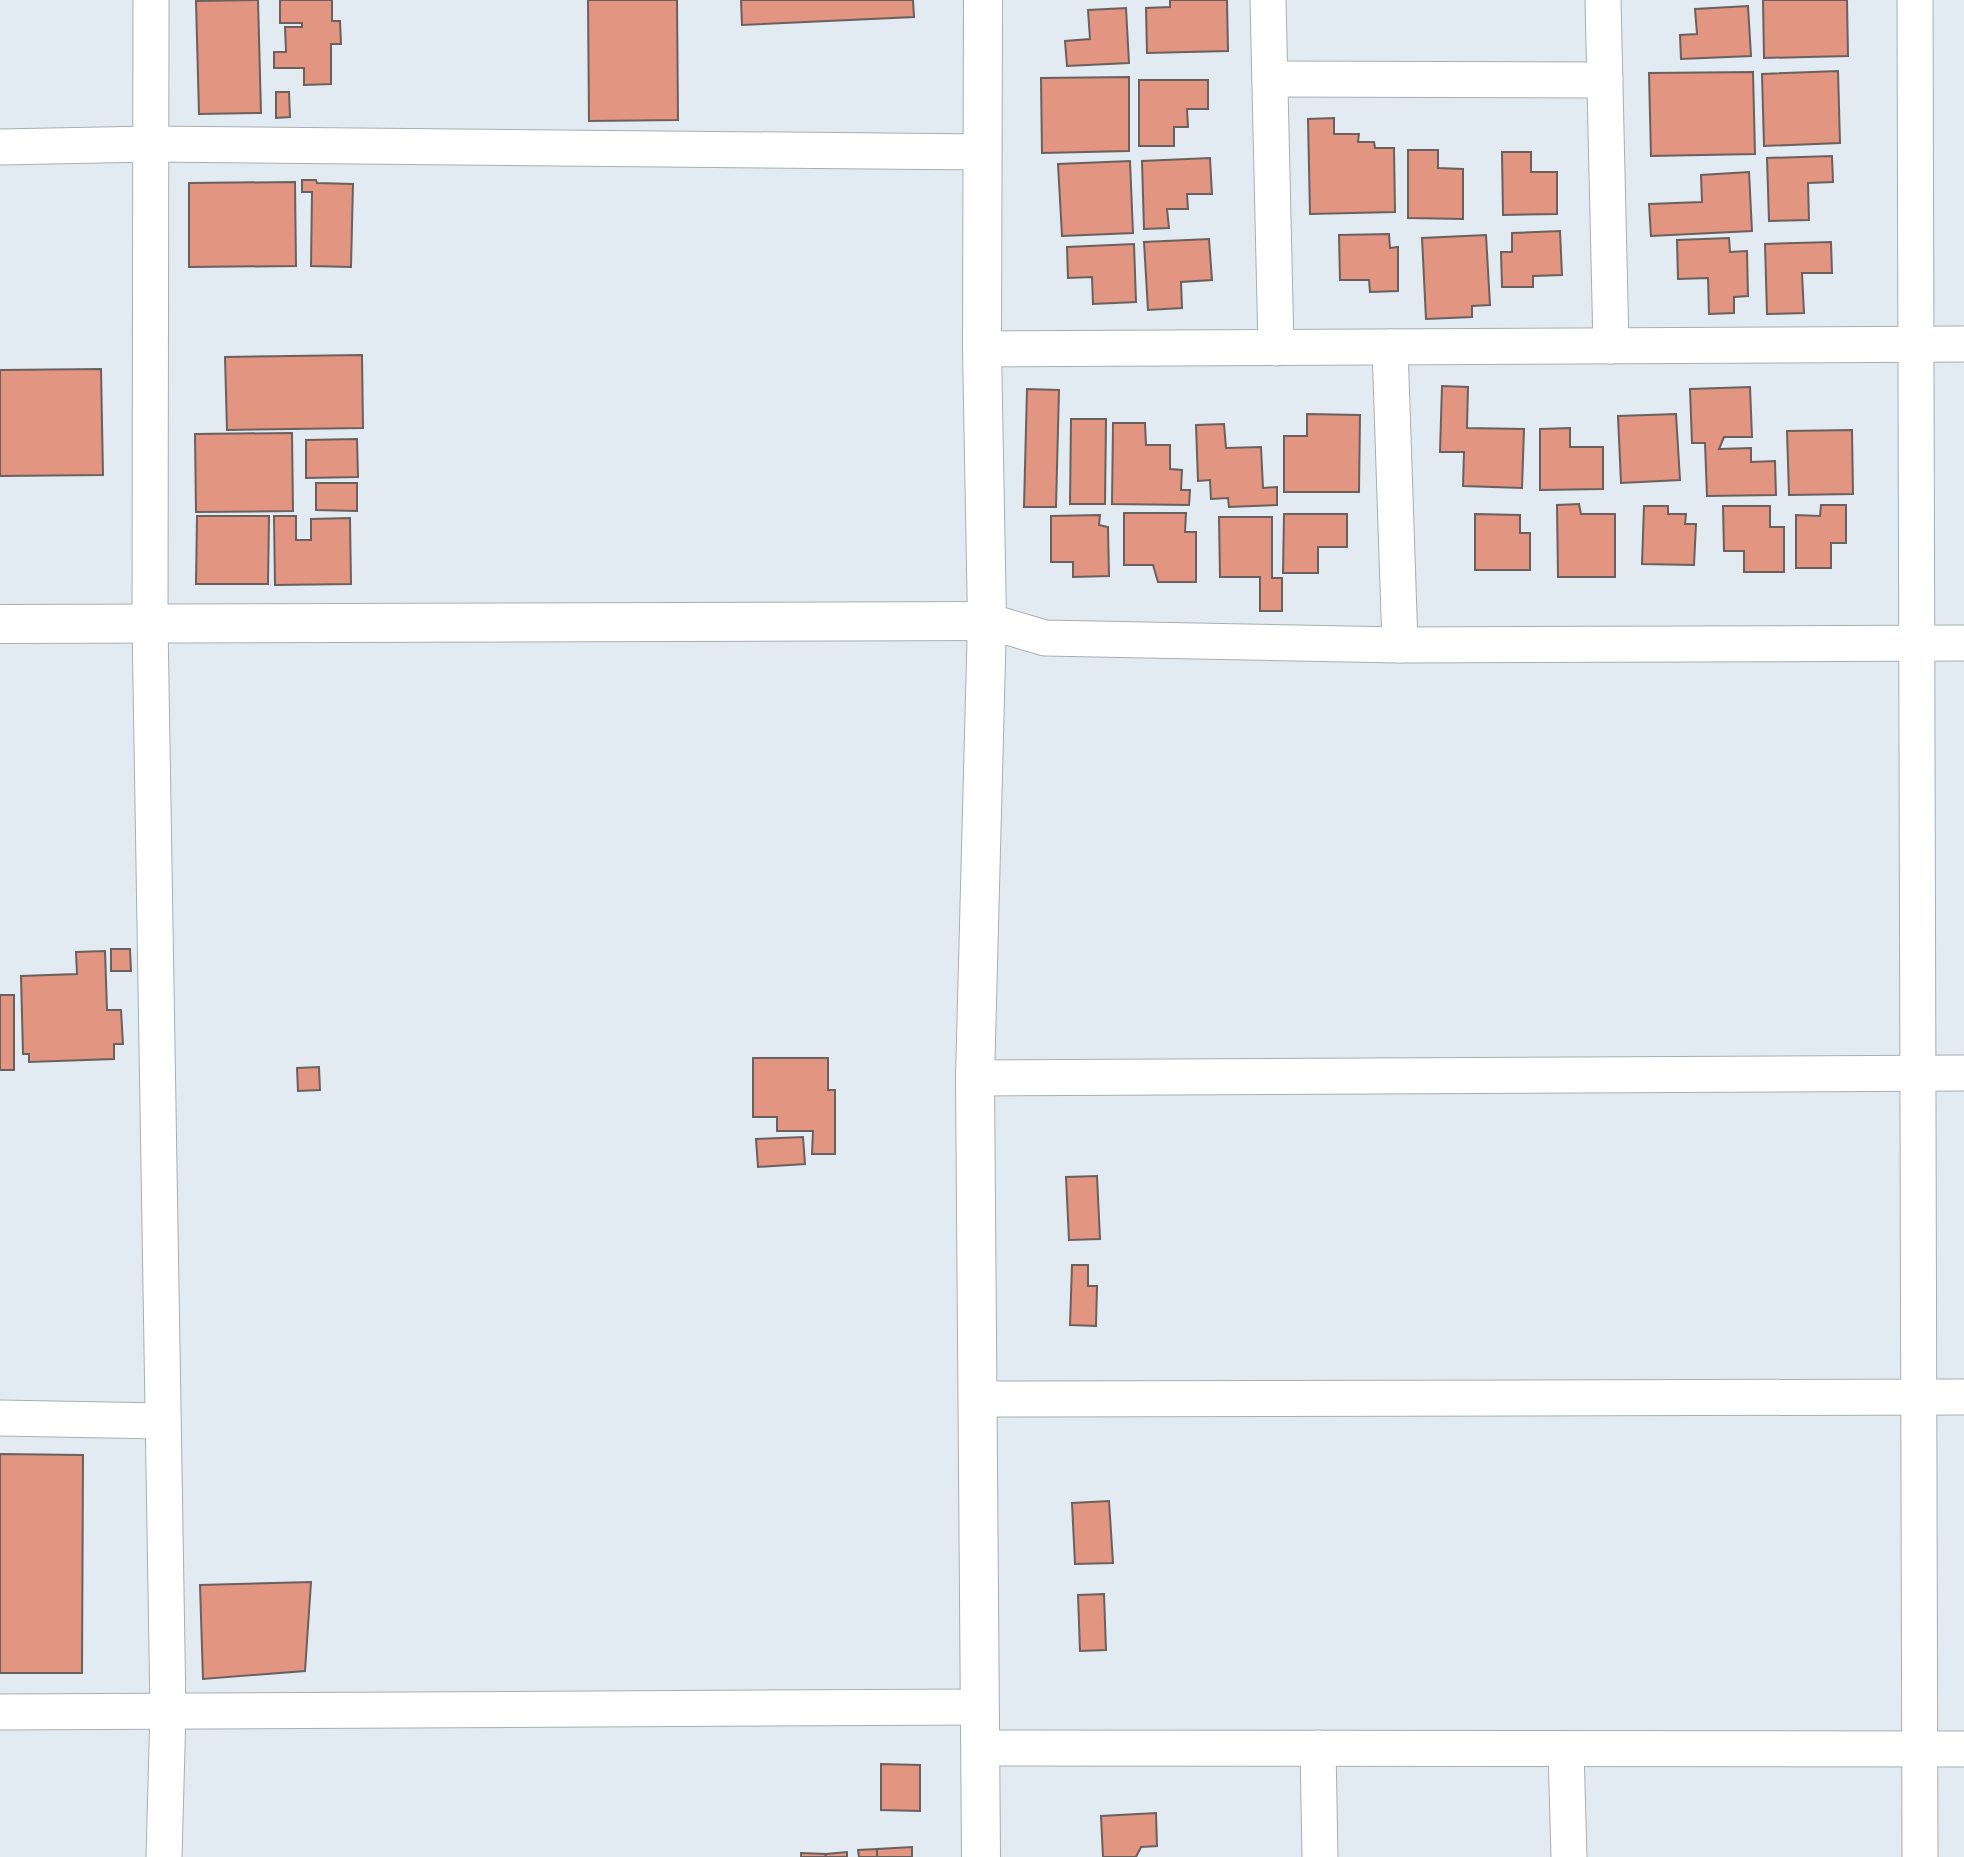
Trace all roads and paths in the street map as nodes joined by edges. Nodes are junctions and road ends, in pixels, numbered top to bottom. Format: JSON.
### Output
{"nodes":[{"id":1,"x":151,"y":0,"type":"edge"},
{"id":2,"x":983,"y":0,"type":"edge"},
{"id":3,"x":1268,"y":0,"type":"edge"},
{"id":4,"x":1603,"y":0,"type":"edge"},
{"id":5,"x":1915,"y":0,"type":"edge"},
{"id":6,"x":1270,"y":79,"type":"junction"},
{"id":7,"x":1605,"y":80,"type":"junction"},
{"id":8,"x":151,"y":144,"type":"junction"},
{"id":9,"x":0,"y":147,"type":"edge"},
{"id":10,"x":983,"y":152,"type":"junction"},
{"id":11,"x":1964,"y":344,"type":"edge"},
{"id":12,"x":1916,"y":345,"type":"junction"},
{"id":13,"x":1611,"y":346,"type":"junction"},
{"id":14,"x":1390,"y":347,"type":"junction"},
{"id":15,"x":1276,"y":348,"type":"junction"},
{"id":16,"x":982,"y":349,"type":"junction"},
{"id":17,"x":987,"y":621,"type":"junction"},
{"id":18,"x":0,"y":624,"type":"edge"},
{"id":19,"x":150,"y":624,"type":"junction"},
{"id":20,"x":1917,"y":643,"type":"junction"},
{"id":21,"x":1964,"y":643,"type":"edge"},
{"id":22,"x":1400,"y":645,"type":"junction"},
{"id":23,"x":1964,"y":1073,"type":"edge"},
{"id":24,"x":1918,"y":1074,"type":"junction"},
{"id":25,"x":975,"y":1078,"type":"junction"},
{"id":26,"x":1919,"y":1397,"type":"junction"},
{"id":27,"x":1964,"y":1397,"type":"edge"},
{"id":28,"x":977,"y":1399,"type":"junction"},
{"id":29,"x":0,"y":1418,"type":"edge"},
{"id":30,"x":163,"y":1421,"type":"junction"},
{"id":31,"x":980,"y":1707,"type":"junction"},
{"id":32,"x":168,"y":1711,"type":"junction"},
{"id":33,"x":0,"y":1712,"type":"edge"},
{"id":34,"x":981,"y":1748,"type":"junction"},
{"id":35,"x":1318,"y":1748,"type":"junction"},
{"id":36,"x":1566,"y":1749,"type":"junction"},
{"id":37,"x":1920,"y":1749,"type":"junction"},
{"id":38,"x":1964,"y":1749,"type":"edge"},
{"id":39,"x":164,"y":1857,"type":"edge"},
{"id":40,"x":981,"y":1857,"type":"edge"},
{"id":41,"x":1321,"y":1857,"type":"edge"},
{"id":42,"x":1569,"y":1857,"type":"edge"},
{"id":43,"x":1920,"y":1857,"type":"edge"}],
"edges":[{"from":1,"to":8,"type":"street"},
{"from":2,"to":10,"type":"street"},
{"from":3,"to":6,"type":"street"},
{"from":4,"to":7,"type":"street"},
{"from":5,"to":12,"type":"street"},
{"from":6,"to":7,"type":"street"},
{"from":6,"to":15,"type":"street"},
{"from":7,"to":13,"type":"street"},
{"from":8,"to":9,"type":"street"},
{"from":8,"to":10,"type":"street"},
{"from":8,"to":19,"type":"street"},
{"from":10,"to":16,"type":"street"},
{"from":11,"to":12,"type":"street"},
{"from":12,"to":13,"type":"street"},
{"from":12,"to":20,"type":"street"},
{"from":13,"to":14,"type":"street"},
{"from":14,"to":15,"type":"street"},
{"from":14,"to":22,"type":"street"},
{"from":15,"to":16,"type":"street"},
{"from":16,"to":17,"type":"street"},
{"from":17,"to":19,"type":"street"},
{"from":17,"to":22,"type":"street"},
{"from":17,"to":25,"type":"street"},
{"from":18,"to":19,"type":"street"},
{"from":19,"to":30,"type":"street"},
{"from":20,"to":21,"type":"street"},
{"from":20,"to":22,"type":"street"},
{"from":20,"to":24,"type":"street"},
{"from":23,"to":24,"type":"street"},
{"from":24,"to":25,"type":"street"},
{"from":24,"to":26,"type":"street"},
{"from":25,"to":28,"type":"street"},
{"from":26,"to":27,"type":"street"},
{"from":26,"to":28,"type":"street"},
{"from":26,"to":37,"type":"street"},
{"from":28,"to":31,"type":"street"},
{"from":29,"to":30,"type":"street"},
{"from":30,"to":32,"type":"street"},
{"from":31,"to":32,"type":"street"},
{"from":31,"to":34,"type":"street"},
{"from":32,"to":33,"type":"street"},
{"from":32,"to":39,"type":"street"},
{"from":34,"to":35,"type":"street"},
{"from":34,"to":40,"type":"street"},
{"from":35,"to":36,"type":"street"},
{"from":35,"to":41,"type":"street"},
{"from":36,"to":37,"type":"street"},
{"from":36,"to":42,"type":"street"},
{"from":37,"to":38,"type":"street"},
{"from":37,"to":43,"type":"street"}]}
